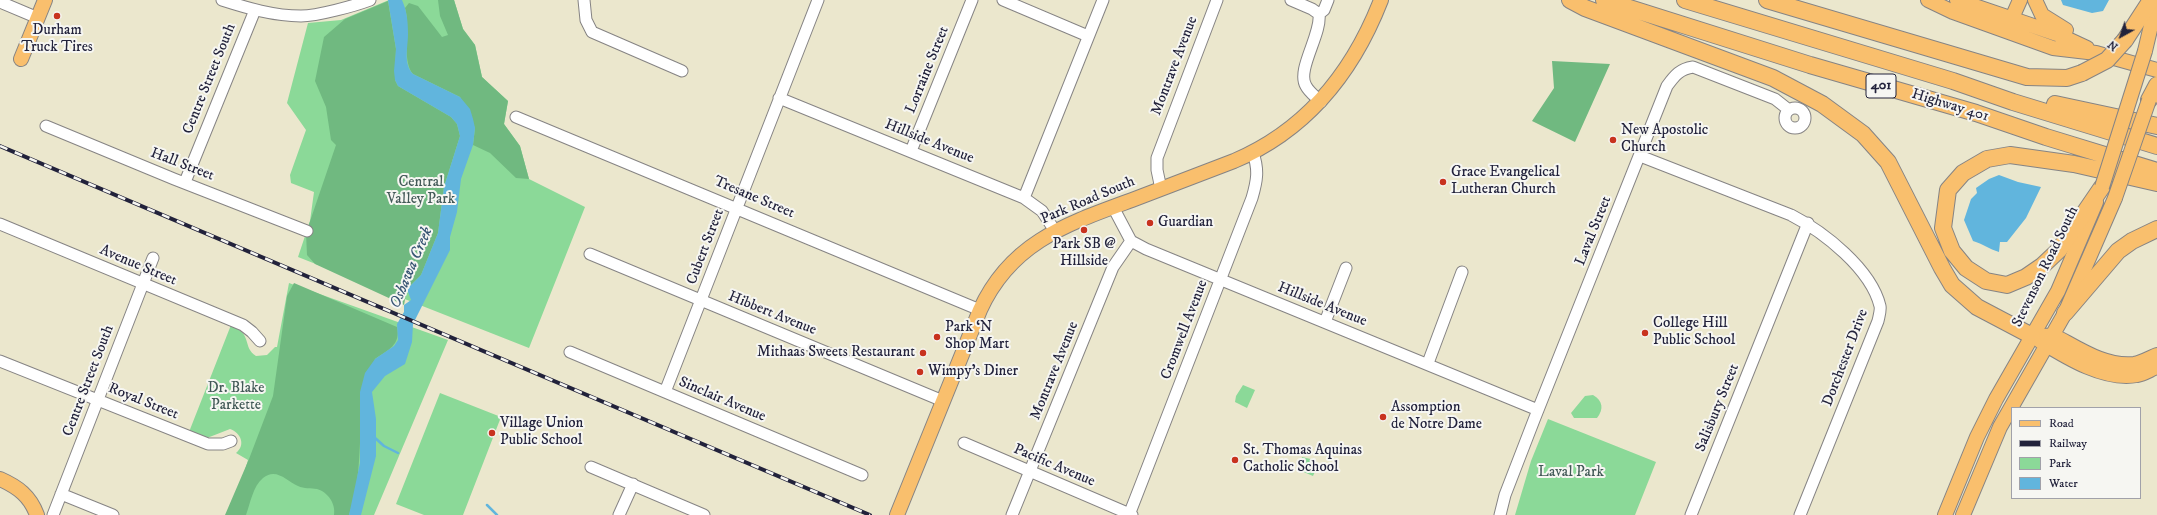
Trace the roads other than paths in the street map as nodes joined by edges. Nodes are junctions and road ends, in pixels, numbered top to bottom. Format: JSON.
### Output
{"nodes":[{"id":1,"x":45,"y":0,"type":"edge"},
{"id":2,"x":222,"y":0,"type":"edge"},
{"id":3,"x":369,"y":0,"type":"edge"},
{"id":4,"x":584,"y":0,"type":"edge"},
{"id":5,"x":818,"y":0,"type":"edge"},
{"id":6,"x":972,"y":0,"type":"edge"},
{"id":7,"x":1003,"y":0,"type":"edge"},
{"id":8,"x":1102,"y":0,"type":"edge"},
{"id":9,"x":1217,"y":0,"type":"edge"},
{"id":10,"x":1291,"y":0,"type":"edge"},
{"id":11,"x":1328,"y":0,"type":"edge"},
{"id":12,"x":1381,"y":0,"type":"edge"},
{"id":13,"x":1570,"y":0,"type":"edge"},
{"id":14,"x":1604,"y":0,"type":"edge"},
{"id":15,"x":1685,"y":0,"type":"edge"},
{"id":16,"x":1767,"y":0,"type":"edge"},
{"id":17,"x":1928,"y":0,"type":"edge"},
{"id":18,"x":1957,"y":0,"type":"edge"},
{"id":19,"x":2012,"y":0,"type":"edge"},
{"id":20,"x":2020,"y":0,"type":"edge"},
{"id":21,"x":2035,"y":0,"type":"edge"},
{"id":22,"x":2151,"y":0,"type":"edge"},
{"id":23,"x":2157,"y":0,"type":"edge"},
{"id":24,"x":0,"y":2,"type":"edge"},
{"id":25,"x":255,"y":10,"type":"junction"},
{"id":26,"x":1320,"y":14,"type":"junction"},
{"id":27,"x":38,"y":18,"type":"junction"},
{"id":28,"x":2005,"y":24,"type":"junction"},
{"id":29,"x":1088,"y":36,"type":"junction"},
{"id":30,"x":22,"y":59,"type":"dead end"},
{"id":31,"x":2129,"y":62,"type":"junction"},
{"id":32,"x":682,"y":71,"type":"dead end"},
{"id":33,"x":2157,"y":71,"type":"edge"},
{"id":34,"x":1953,"y":81,"type":"junction"},
{"id":35,"x":2157,"y":86,"type":"edge"},
{"id":36,"x":779,"y":98,"type":"junction"},
{"id":37,"x":2149,"y":100,"type":"junction"},
{"id":38,"x":1321,"y":102,"type":"junction"},
{"id":39,"x":1789,"y":110,"type":"dead end"},
{"id":40,"x":516,"y":117,"type":"dead end"},
{"id":41,"x":46,"y":126,"type":"dead end"},
{"id":42,"x":2157,"y":126,"type":"edge"},
{"id":43,"x":2157,"y":146,"type":"edge"},
{"id":44,"x":911,"y":151,"type":"junction"},
{"id":45,"x":1252,"y":153,"type":"junction"},
{"id":46,"x":1640,"y":156,"type":"junction"},
{"id":47,"x":2157,"y":171,"type":"edge"},
{"id":48,"x":185,"y":182,"type":"junction"},
{"id":49,"x":2157,"y":183,"type":"edge"},
{"id":50,"x":2102,"y":187,"type":"junction"},
{"id":51,"x":1161,"y":189,"type":"junction"},
{"id":52,"x":1024,"y":198,"type":"junction"},
{"id":53,"x":738,"y":207,"type":"junction"},
{"id":54,"x":1113,"y":207,"type":"junction"},
{"id":55,"x":1808,"y":223,"type":"junction"},
{"id":56,"x":0,"y":224,"type":"edge"},
{"id":57,"x":2157,"y":229,"type":"edge"},
{"id":58,"x":307,"y":231,"type":"dead end"},
{"id":59,"x":1055,"y":231,"type":"junction"},
{"id":60,"x":1131,"y":241,"type":"junction"},
{"id":61,"x":590,"y":254,"type":"dead end"},
{"id":62,"x":153,"y":258,"type":"dead end"},
{"id":63,"x":1346,"y":268,"type":"dead end"},
{"id":64,"x":1462,"y":272,"type":"dead end"},
{"id":65,"x":1221,"y":281,"type":"junction"},
{"id":66,"x":142,"y":284,"type":"junction"},
{"id":67,"x":701,"y":301,"type":"junction"},
{"id":68,"x":980,"y":310,"type":"junction"},
{"id":69,"x":2065,"y":313,"type":"junction"},
{"id":70,"x":1325,"y":322,"type":"junction"},
{"id":71,"x":2032,"y":336,"type":"junction"},
{"id":72,"x":2050,"y":340,"type":"junction"},
{"id":73,"x":260,"y":341,"type":"dead end"},
{"id":74,"x":570,"y":352,"type":"dead end"},
{"id":75,"x":2157,"y":355,"type":"edge"},
{"id":76,"x":0,"y":361,"type":"edge"},
{"id":77,"x":1428,"y":363,"type":"junction"},
{"id":78,"x":2157,"y":367,"type":"edge"},
{"id":79,"x":665,"y":392,"type":"junction"},
{"id":80,"x":98,"y":400,"type":"junction"},
{"id":81,"x":943,"y":401,"type":"junction"},
{"id":82,"x":2011,"y":407,"type":"edge"},
{"id":83,"x":2011,"y":408,"type":"edge"},
{"id":84,"x":1538,"y":410,"type":"junction"},
{"id":85,"x":231,"y":441,"type":"dead end"},
{"id":86,"x":964,"y":443,"type":"dead end"},
{"id":87,"x":591,"y":467,"type":"dead end"},
{"id":88,"x":1031,"y":473,"type":"junction"},
{"id":89,"x":862,"y":475,"type":"dead end"},
{"id":90,"x":0,"y":479,"type":"edge"},
{"id":91,"x":633,"y":484,"type":"junction"},
{"id":92,"x":61,"y":494,"type":"junction"},
{"id":93,"x":37,"y":515,"type":"edge"},
{"id":94,"x":53,"y":515,"type":"edge"},
{"id":95,"x":113,"y":515,"type":"edge"},
{"id":96,"x":619,"y":515,"type":"edge"},
{"id":97,"x":704,"y":515,"type":"edge"},
{"id":98,"x":898,"y":515,"type":"edge"},
{"id":99,"x":1012,"y":515,"type":"edge"},
{"id":100,"x":1130,"y":515,"type":"edge"},
{"id":101,"x":1500,"y":515,"type":"edge"},
{"id":102,"x":1691,"y":515,"type":"edge"},
{"id":103,"x":1800,"y":515,"type":"edge"},
{"id":104,"x":1945,"y":515,"type":"edge"},
{"id":105,"x":1963,"y":515,"type":"edge"}],
"edges":[{"from":1,"to":27,"type":"main road"},
{"from":2,"to":25,"type":"street"},
{"from":3,"to":25,"type":"street"},
{"from":4,"to":32,"type":"street"},
{"from":5,"to":36,"type":"street","name":"Cubert Street"},
{"from":6,"to":44,"type":"street","name":"Lorraine Street"},
{"from":7,"to":29,"type":"street"},
{"from":8,"to":29,"type":"street","name":"Park Road South"},
{"from":9,"to":51,"type":"street","name":"Montrave Avenue"},
{"from":10,"to":26,"type":"street"},
{"from":11,"to":26,"type":"street"},
{"from":12,"to":38,"type":"main road","name":"Park Road South"},
{"from":13,"to":71,"type":"highway"},
{"from":14,"to":47,"type":"highway","name":"Highway 401","number":"401"},
{"from":15,"to":34,"type":"highway","name":"Highway 401","number":"401"},
{"from":16,"to":22,"type":"highway","bridge":true},
{"from":17,"to":28,"type":"main road"},
{"from":18,"to":28,"type":"main road"},
{"from":19,"to":28,"type":"main road"},
{"from":20,"to":28,"type":"main road"},
{"from":21,"to":31,"type":"main road"},
{"from":23,"to":50,"type":"main road","name":"Stevenson Road South","bridge":true},
{"from":24,"to":27,"type":"street"},
{"from":25,"to":48,"type":"street","name":"Centre Street South"},
{"from":26,"to":38,"type":"street"},
{"from":27,"to":30,"type":"main road"},
{"from":28,"to":31,"type":"main road"},
{"from":29,"to":52,"type":"street","name":"Park Road South"},
{"from":31,"to":33,"type":"main road"},
{"from":33,"to":37,"type":"main road"},
{"from":34,"to":42,"type":"highway"},
{"from":34,"to":43,"type":"highway","name":"Highway 401","number":"401"},
{"from":35,"to":37,"type":"highway"},
{"from":36,"to":44,"type":"street","name":"Hillside Avenue"},
{"from":36,"to":53,"type":"street","name":"Cubert Street"},
{"from":37,"to":69,"type":"main road","bridge":true},
{"from":38,"to":45,"type":"main road","name":"Park Road South"},
{"from":39,"to":46,"type":"street","name":"Laval Street"},
{"from":40,"to":53,"type":"street","name":"Tresane Street"},
{"from":41,"to":48,"type":"street","name":"Hall Street"},
{"from":44,"to":52,"type":"street","name":"Hillside Avenue"},
{"from":45,"to":51,"type":"main road","name":"Park Road South"},
{"from":45,"to":65,"type":"street","name":"Cromwell Avenue"},
{"from":46,"to":55,"type":"street","name":"Dorchester Drive"},
{"from":46,"to":84,"type":"street","name":"Laval Street"},
{"from":48,"to":58,"type":"street","name":"Hall Street"},
{"from":49,"to":50,"type":"highway"},
{"from":50,"to":71,"type":"main road","name":"Stevenson Road South"},
{"from":51,"to":54,"type":"main road","name":"Park Road South"},
{"from":52,"to":59,"type":"street","name":"Hillside Avenue"},
{"from":53,"to":67,"type":"street","name":"Cubert Street"},
{"from":53,"to":68,"type":"street","name":"Tresane Street"},
{"from":54,"to":59,"type":"main road","name":"Park Road South"},
{"from":54,"to":60,"type":"street"},
{"from":55,"to":102,"type":"street","name":"Salisbury Street"},
{"from":55,"to":103,"type":"street","name":"Dorchester Drive"},
{"from":56,"to":66,"type":"street","name":"Avenue Street"},
{"from":57,"to":69,"type":"highway"},
{"from":59,"to":68,"type":"main road","name":"Park Road South"},
{"from":60,"to":65,"type":"street","name":"Hillside Avenue"},
{"from":60,"to":88,"type":"street","name":"Montrave Avenue"},
{"from":61,"to":67,"type":"street","name":"Hibbert Avenue"},
{"from":62,"to":66,"type":"street","name":"Centre Street South"},
{"from":63,"to":70,"type":"street"},
{"from":64,"to":77,"type":"street"},
{"from":65,"to":70,"type":"street","name":"Hillside Avenue"},
{"from":65,"to":100,"type":"street","name":"Cromwell Avenue"},
{"from":66,"to":73,"type":"street","name":"Avenue Street"},
{"from":66,"to":80,"type":"street","name":"Centre Street South"},
{"from":67,"to":79,"type":"street","name":"Cubert Street"},
{"from":67,"to":81,"type":"street","name":"Hibbert Avenue"},
{"from":68,"to":81,"type":"main road","name":"Park Road South"},
{"from":69,"to":72,"type":"main road"},
{"from":70,"to":77,"type":"street","name":"Hillside Avenue"},
{"from":71,"to":72,"type":"main road"},
{"from":71,"to":104,"type":"main road","name":"Stevenson Road South"},
{"from":72,"to":75,"type":"main road"},
{"from":72,"to":78,"type":"main road"},
{"from":72,"to":82,"type":"main road"},
{"from":74,"to":79,"type":"street","name":"Sinclair Avenue"},
{"from":76,"to":80,"type":"street","name":"Royal Street"},
{"from":77,"to":84,"type":"street","name":"Hillside Avenue"},
{"from":79,"to":89,"type":"street","name":"Sinclair Avenue"},
{"from":80,"to":85,"type":"street","name":"Royal Street"},
{"from":80,"to":92,"type":"street","name":"Centre Street South"},
{"from":81,"to":98,"type":"main road","name":"Park Road South"},
{"from":83,"to":105,"type":"main road"},
{"from":84,"to":101,"type":"street","name":"Laval Street"},
{"from":86,"to":88,"type":"street","name":"Pacific Avenue"},
{"from":87,"to":91,"type":"street"},
{"from":88,"to":99,"type":"street","name":"Montrave Avenue"},
{"from":88,"to":100,"type":"street","name":"Pacific Avenue"},
{"from":90,"to":93,"type":"main road"},
{"from":91,"to":96,"type":"street"},
{"from":91,"to":97,"type":"street"},
{"from":92,"to":94,"type":"street","name":"Centre Street South"},
{"from":92,"to":95,"type":"street"}]}
